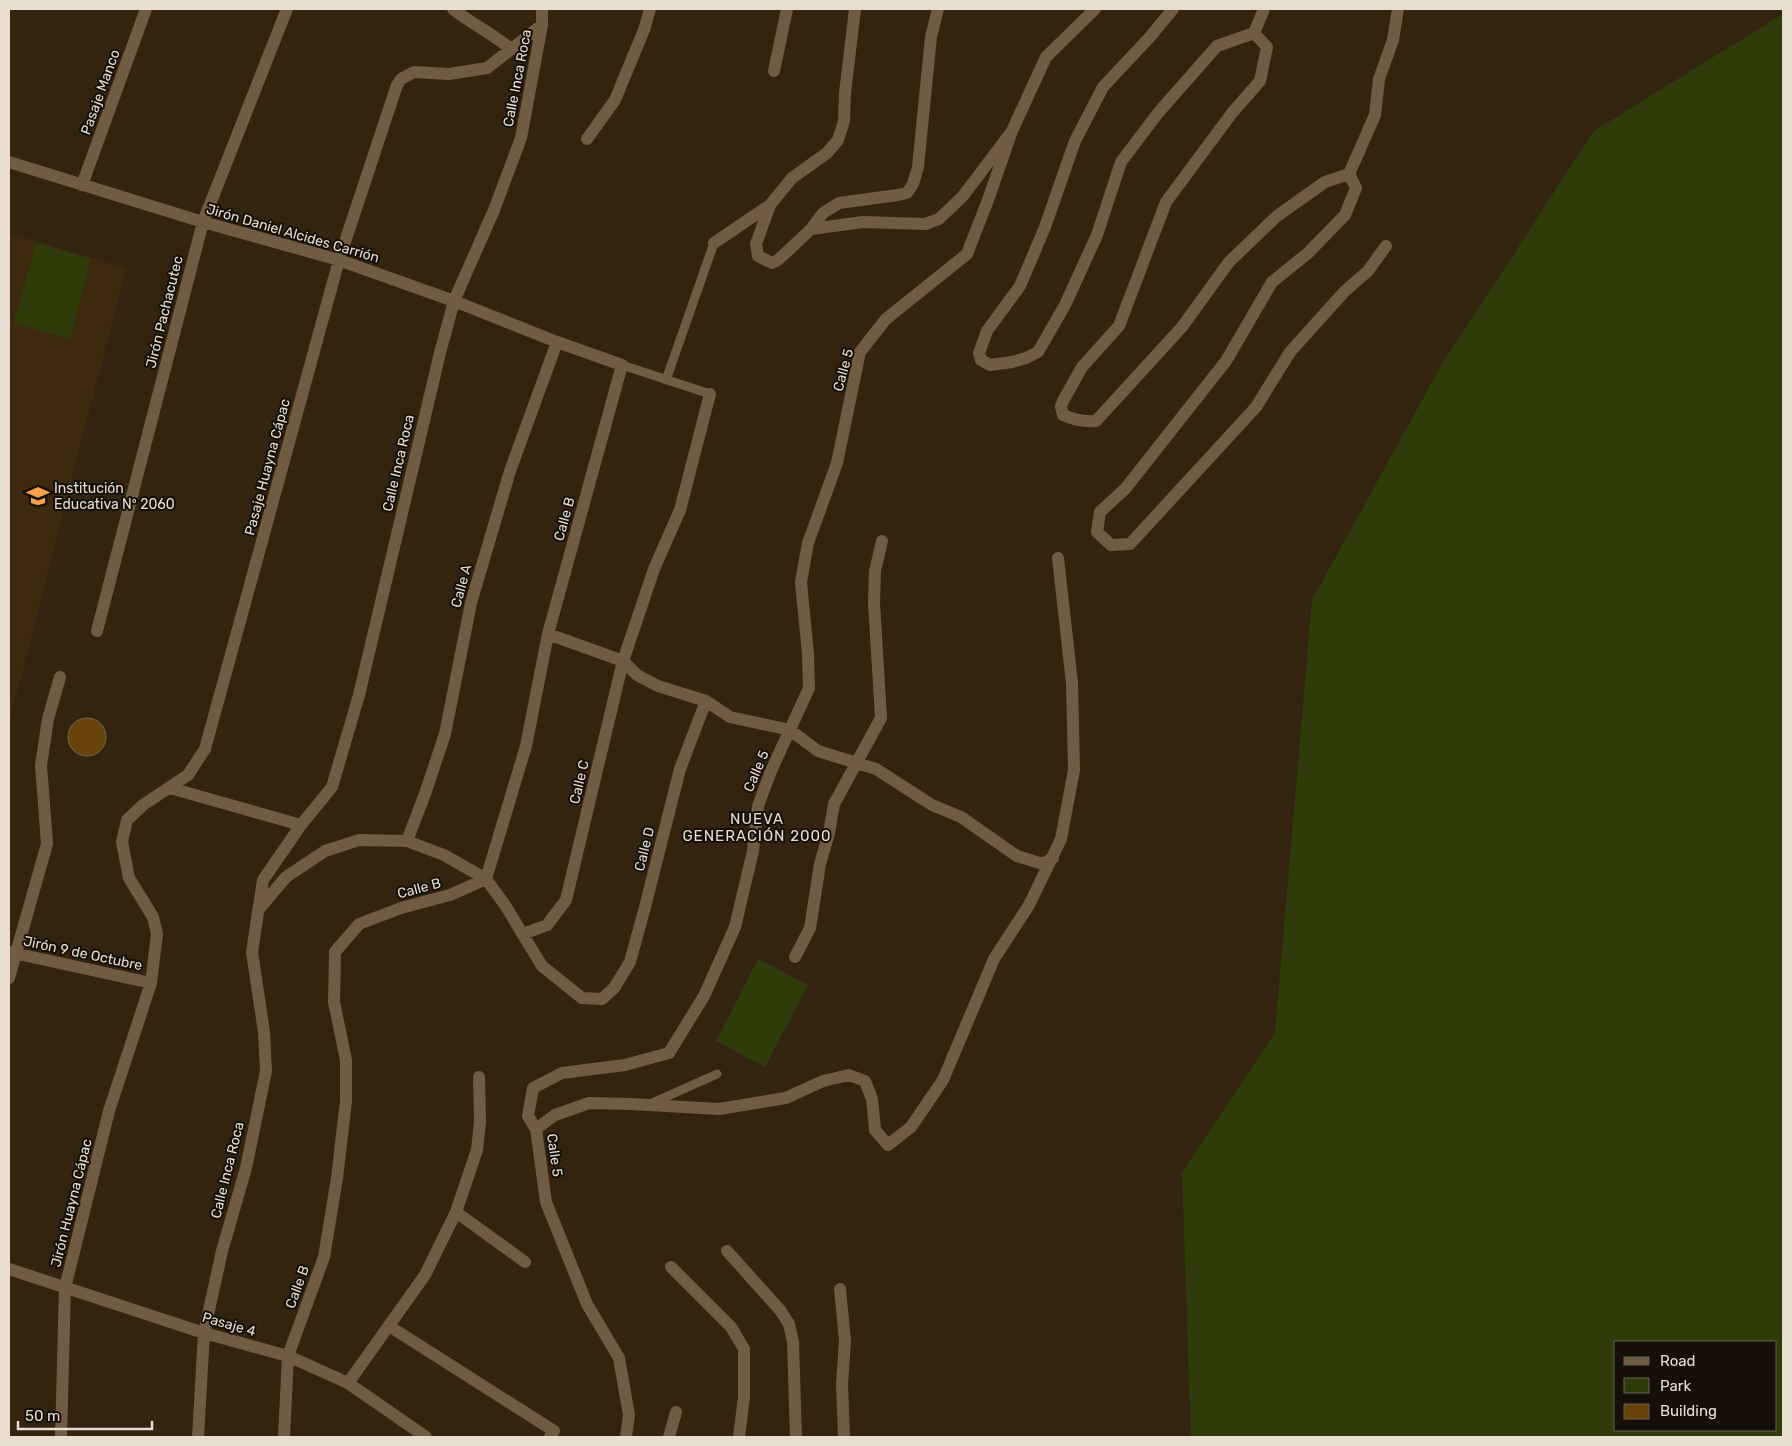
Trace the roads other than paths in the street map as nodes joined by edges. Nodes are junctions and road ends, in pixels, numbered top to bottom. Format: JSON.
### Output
{"nodes":[{"id":1,"x":146,"y":9,"type":"edge"},
{"id":2,"x":287,"y":9,"type":"edge"},
{"id":3,"x":453,"y":9,"type":"edge"},
{"id":4,"x":542,"y":9,"type":"edge"},
{"id":5,"x":650,"y":9,"type":"edge"},
{"id":6,"x":787,"y":9,"type":"edge"},
{"id":7,"x":855,"y":9,"type":"edge"},
{"id":8,"x":938,"y":9,"type":"edge"},
{"id":9,"x":1095,"y":9,"type":"edge"},
{"id":10,"x":1173,"y":9,"type":"edge"},
{"id":11,"x":1264,"y":9,"type":"edge"},
{"id":12,"x":1398,"y":9,"type":"edge"},
{"id":13,"x":542,"y":25,"type":"junction"},
{"id":14,"x":1254,"y":33,"type":"junction"},
{"id":15,"x":511,"y":50,"type":"junction"},
{"id":16,"x":774,"y":71,"type":"dead end"},
{"id":17,"x":1012,"y":131,"type":"junction"},
{"id":18,"x":587,"y":139,"type":"dead end"},
{"id":19,"x":9,"y":162,"type":"edge"},
{"id":20,"x":1349,"y":174,"type":"junction"},
{"id":21,"x":82,"y":185,"type":"junction"},
{"id":22,"x":770,"y":205,"type":"junction"},
{"id":23,"x":202,"y":222,"type":"junction"},
{"id":24,"x":811,"y":229,"type":"junction"},
{"id":25,"x":714,"y":243,"type":"joint"},
{"id":26,"x":1386,"y":246,"type":"dead end"},
{"id":27,"x":339,"y":260,"type":"junction"},
{"id":28,"x":454,"y":301,"type":"junction"},
{"id":29,"x":556,"y":342,"type":"junction"},
{"id":30,"x":622,"y":365,"type":"junction"},
{"id":31,"x":666,"y":380,"type":"junction"},
{"id":32,"x":710,"y":394,"type":"joint"},
{"id":33,"x":882,"y":541,"type":"dead end"},
{"id":34,"x":1058,"y":558,"type":"dead end"},
{"id":35,"x":97,"y":631,"type":"dead end"},
{"id":36,"x":548,"y":634,"type":"junction"},
{"id":37,"x":623,"y":661,"type":"junction"},
{"id":38,"x":60,"y":677,"type":"dead end"},
{"id":39,"x":706,"y":700,"type":"junction"},
{"id":40,"x":790,"y":730,"type":"junction"},
{"id":41,"x":856,"y":764,"type":"junction"},
{"id":42,"x":170,"y":788,"type":"junction"},
{"id":43,"x":301,"y":824,"type":"junction"},
{"id":44,"x":407,"y":841,"type":"junction"},
{"id":45,"x":1053,"y":858,"type":"junction"},
{"id":46,"x":486,"y":879,"type":"junction"},
{"id":47,"x":258,"y":910,"type":"junction"},
{"id":48,"x":523,"y":934,"type":"junction"},
{"id":49,"x":12,"y":953,"type":"edge"},
{"id":50,"x":795,"y":956,"type":"dead end"},
{"id":51,"x":9,"y":978,"type":"edge"},
{"id":52,"x":151,"y":984,"type":"junction"},
{"id":53,"x":717,"y":1074,"type":"dead end"},
{"id":54,"x":479,"y":1077,"type":"dead end"},
{"id":55,"x":648,"y":1105,"type":"junction"},
{"id":56,"x":536,"y":1129,"type":"junction"},
{"id":57,"x":456,"y":1212,"type":"junction"},
{"id":58,"x":727,"y":1252,"type":"dead end"},
{"id":59,"x":525,"y":1262,"type":"dead end"},
{"id":60,"x":671,"y":1268,"type":"dead end"},
{"id":61,"x":9,"y":1269,"type":"edge"},
{"id":62,"x":65,"y":1288,"type":"junction"},
{"id":63,"x":840,"y":1289,"type":"dead end"},
{"id":64,"x":389,"y":1326,"type":"junction"},
{"id":65,"x":204,"y":1333,"type":"junction"},
{"id":66,"x":288,"y":1356,"type":"junction"},
{"id":67,"x":348,"y":1383,"type":"junction"},
{"id":68,"x":676,"y":1412,"type":"dead end"},
{"id":69,"x":61,"y":1437,"type":"edge"},
{"id":70,"x":198,"y":1437,"type":"edge"},
{"id":71,"x":284,"y":1437,"type":"edge"},
{"id":72,"x":426,"y":1437,"type":"edge"},
{"id":73,"x":550,"y":1437,"type":"edge"},
{"id":74,"x":626,"y":1437,"type":"edge"},
{"id":75,"x":669,"y":1437,"type":"edge"},
{"id":76,"x":739,"y":1437,"type":"edge"},
{"id":77,"x":796,"y":1437,"type":"edge"},
{"id":78,"x":844,"y":1437,"type":"edge"}],
"edges":[{"from":1,"to":21,"type":"street","name":"Pasaje Manco"},
{"from":2,"to":23,"type":"street","name":"Jirón Pachacutec"},
{"from":3,"to":15,"type":"street"},
{"from":4,"to":13,"type":"street","name":"Calle Inca Roca"},
{"from":5,"to":18,"type":"street"},
{"from":6,"to":16,"type":"street"},
{"from":7,"to":22,"type":"street"},
{"from":8,"to":24,"type":"street"},
{"from":9,"to":17,"type":"street"},
{"from":10,"to":14,"type":"street"},
{"from":11,"to":14,"type":"street"},
{"from":12,"to":20,"type":"street"},
{"from":13,"to":15,"type":"street","name":"Pasaje Huayna Cápac"},
{"from":13,"to":28,"type":"street","name":"Calle Inca Roca"},
{"from":14,"to":20,"type":"street"},
{"from":15,"to":27,"type":"street","name":"Pasaje Huayna Cápac"},
{"from":17,"to":24,"type":"street"},
{"from":17,"to":40,"type":"street","name":"Calle 5"},
{"from":19,"to":21,"type":"street","name":"Jirón Daniel Alcides Carrión"},
{"from":20,"to":26,"type":"street"},
{"from":21,"to":23,"type":"street","name":"Jirón Daniel Alcides Carrión"},
{"from":22,"to":24,"type":"street"},
{"from":22,"to":25,"type":"street"},
{"from":23,"to":27,"type":"street","name":"Jirón Daniel Alcides Carrión"},
{"from":23,"to":35,"type":"street","name":"Jirón Pachacutec"},
{"from":25,"to":31,"type":"lane"},
{"from":27,"to":28,"type":"street","name":"Jirón Daniel Alcides Carrión"},
{"from":27,"to":42,"type":"street","name":"Pasaje Huayna Cápac"},
{"from":28,"to":29,"type":"street","name":"Jirón Daniel Alcides Carrión"},
{"from":28,"to":43,"type":"street","name":"Calle Inca Roca"},
{"from":29,"to":30,"type":"street","name":"Jirón Daniel Alcides Carrión"},
{"from":29,"to":44,"type":"street","name":"Calle A"},
{"from":30,"to":31,"type":"lane"},
{"from":30,"to":36,"type":"street","name":"Calle B"},
{"from":31,"to":32,"type":"lane"},
{"from":32,"to":37,"type":"street","name":"Calle C"},
{"from":33,"to":41,"type":"street"},
{"from":34,"to":45,"type":"street"},
{"from":36,"to":37,"type":"street"},
{"from":36,"to":46,"type":"street","name":"Calle B"},
{"from":37,"to":39,"type":"street"},
{"from":37,"to":48,"type":"street","name":"Calle C"},
{"from":38,"to":49,"type":"street"},
{"from":39,"to":40,"type":"street"},
{"from":39,"to":48,"type":"street","name":"Calle D"},
{"from":40,"to":41,"type":"street"},
{"from":40,"to":56,"type":"street","name":"Calle 5"},
{"from":41,"to":45,"type":"street"},
{"from":41,"to":50,"type":"street"},
{"from":42,"to":43,"type":"street"},
{"from":42,"to":52,"type":"street","name":"Pasaje Huayna Cápac"},
{"from":43,"to":47,"type":"street","name":"Calle Inca Roca"},
{"from":44,"to":46,"type":"street"},
{"from":44,"to":47,"type":"street"},
{"from":45,"to":55,"type":"street"},
{"from":46,"to":48,"type":"street"},
{"from":46,"to":66,"type":"street","name":"Calle B"},
{"from":47,"to":65,"type":"street","name":"Calle Inca Roca"},
{"from":49,"to":51,"type":"street"},
{"from":49,"to":52,"type":"street","name":"Jirón 9 de Octubre"},
{"from":52,"to":62,"type":"street","name":"Jirón Huayna Cápac"},
{"from":53,"to":55,"type":"lane"},
{"from":54,"to":57,"type":"street"},
{"from":55,"to":56,"type":"street"},
{"from":56,"to":74,"type":"street","name":"Calle 5"},
{"from":57,"to":59,"type":"street"},
{"from":57,"to":64,"type":"street"},
{"from":58,"to":77,"type":"street"},
{"from":60,"to":76,"type":"street"},
{"from":61,"to":62,"type":"street","name":"Pasaje 4"},
{"from":62,"to":65,"type":"street","name":"Pasaje 4"},
{"from":62,"to":69,"type":"street","name":"Jirón Huayna Cápac"},
{"from":63,"to":78,"type":"street"},
{"from":64,"to":67,"type":"street"},
{"from":64,"to":73,"type":"street"},
{"from":65,"to":66,"type":"street","name":"Pasaje 4"},
{"from":65,"to":70,"type":"street","name":"Calle Inca Roca"},
{"from":66,"to":67,"type":"street","name":"Pasaje 4"},
{"from":66,"to":71,"type":"street","name":"Calle B"},
{"from":67,"to":72,"type":"street","name":"Pasaje 4"},
{"from":68,"to":75,"type":"street"}]}
